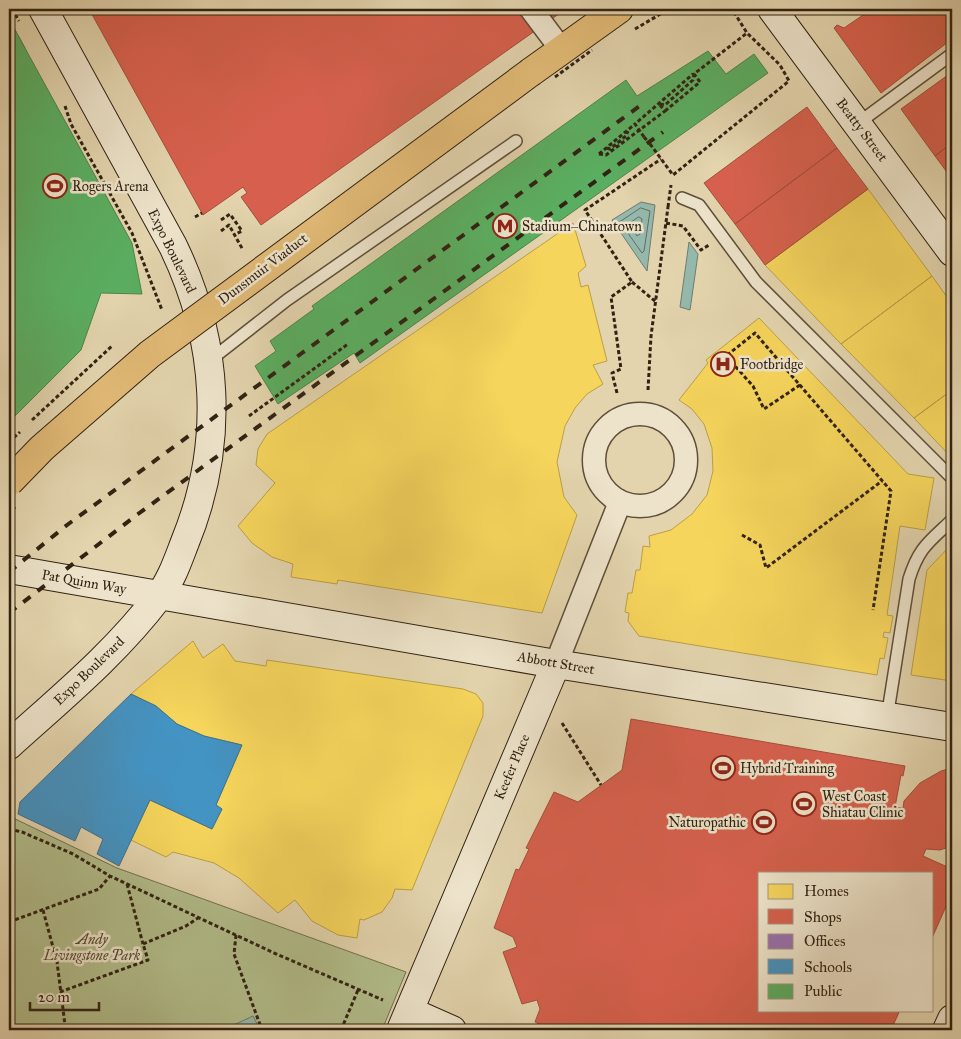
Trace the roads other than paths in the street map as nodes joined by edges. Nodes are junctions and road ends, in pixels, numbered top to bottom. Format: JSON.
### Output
{"nodes":[{"id":1,"x":43,"y":9,"type":"edge"},
{"id":2,"x":619,"y":9,"type":"edge"},
{"id":3,"x":772,"y":9,"type":"edge"},
{"id":4,"x":537,"y":17,"type":"edge"},
{"id":5,"x":571,"y":42,"type":"junction"},
{"id":6,"x":952,"y":54,"type":"edge"},
{"id":7,"x":857,"y":124,"type":"junction"},
{"id":8,"x":516,"y":141,"type":"dead end"},
{"id":9,"x":682,"y":198,"type":"dead end"},
{"id":10,"x":952,"y":252,"type":"edge"},
{"id":11,"x":209,"y":361,"type":"junction"},
{"id":12,"x":952,"y":478,"type":"edge"},
{"id":13,"x":9,"y":482,"type":"edge"},
{"id":14,"x":620,"y":502,"type":"junction"},
{"id":15,"x":952,"y":520,"type":"edge"},
{"id":16,"x":9,"y":569,"type":"edge"},
{"id":17,"x":160,"y":595,"type":"junction"},
{"id":18,"x":556,"y":664,"type":"junction"},
{"id":19,"x":888,"y":718,"type":"junction"},
{"id":20,"x":952,"y":727,"type":"edge"},
{"id":21,"x":9,"y":745,"type":"edge"},
{"id":22,"x":952,"y":1019,"type":"edge"},
{"id":23,"x":405,"y":1021,"type":"edge"},
{"id":24,"x":452,"y":1030,"type":"edge"},
{"id":25,"x":947,"y":1030,"type":"edge"}],
"edges":[{"from":1,"to":11,"type":"street","name":"Expo Boulevard"},
{"from":2,"to":5,"type":"main road","name":"Dunsmuir Viaduct"},
{"from":3,"to":7,"type":"street","name":"Beatty Street"},
{"from":4,"to":5,"type":"street"},
{"from":5,"to":13,"type":"main road","name":"Dunsmuir Viaduct","bridge":true},
{"from":6,"to":7,"type":"lane"},
{"from":7,"to":10,"type":"street","name":"Beatty Street"},
{"from":8,"to":11,"type":"lane"},
{"from":9,"to":12,"type":"lane"},
{"from":11,"to":17,"type":"street","name":"Expo Boulevard"},
{"from":14,"to":14,"type":"street"},
{"from":14,"to":18,"type":"street","name":"Keefer Place"},
{"from":15,"to":19,"type":"lane"},
{"from":16,"to":17,"type":"street","name":"Pat Quinn Way"},
{"from":17,"to":18,"type":"street","name":"Abbott Street"},
{"from":17,"to":21,"type":"street","name":"Expo Boulevard"},
{"from":18,"to":19,"type":"street","name":"Abbott Street"},
{"from":18,"to":23,"type":"street","name":"Keefer Place"},
{"from":19,"to":20,"type":"street","name":"Abbott Street"},
{"from":22,"to":25,"type":"street"},
{"from":23,"to":24,"type":"street"}]}
